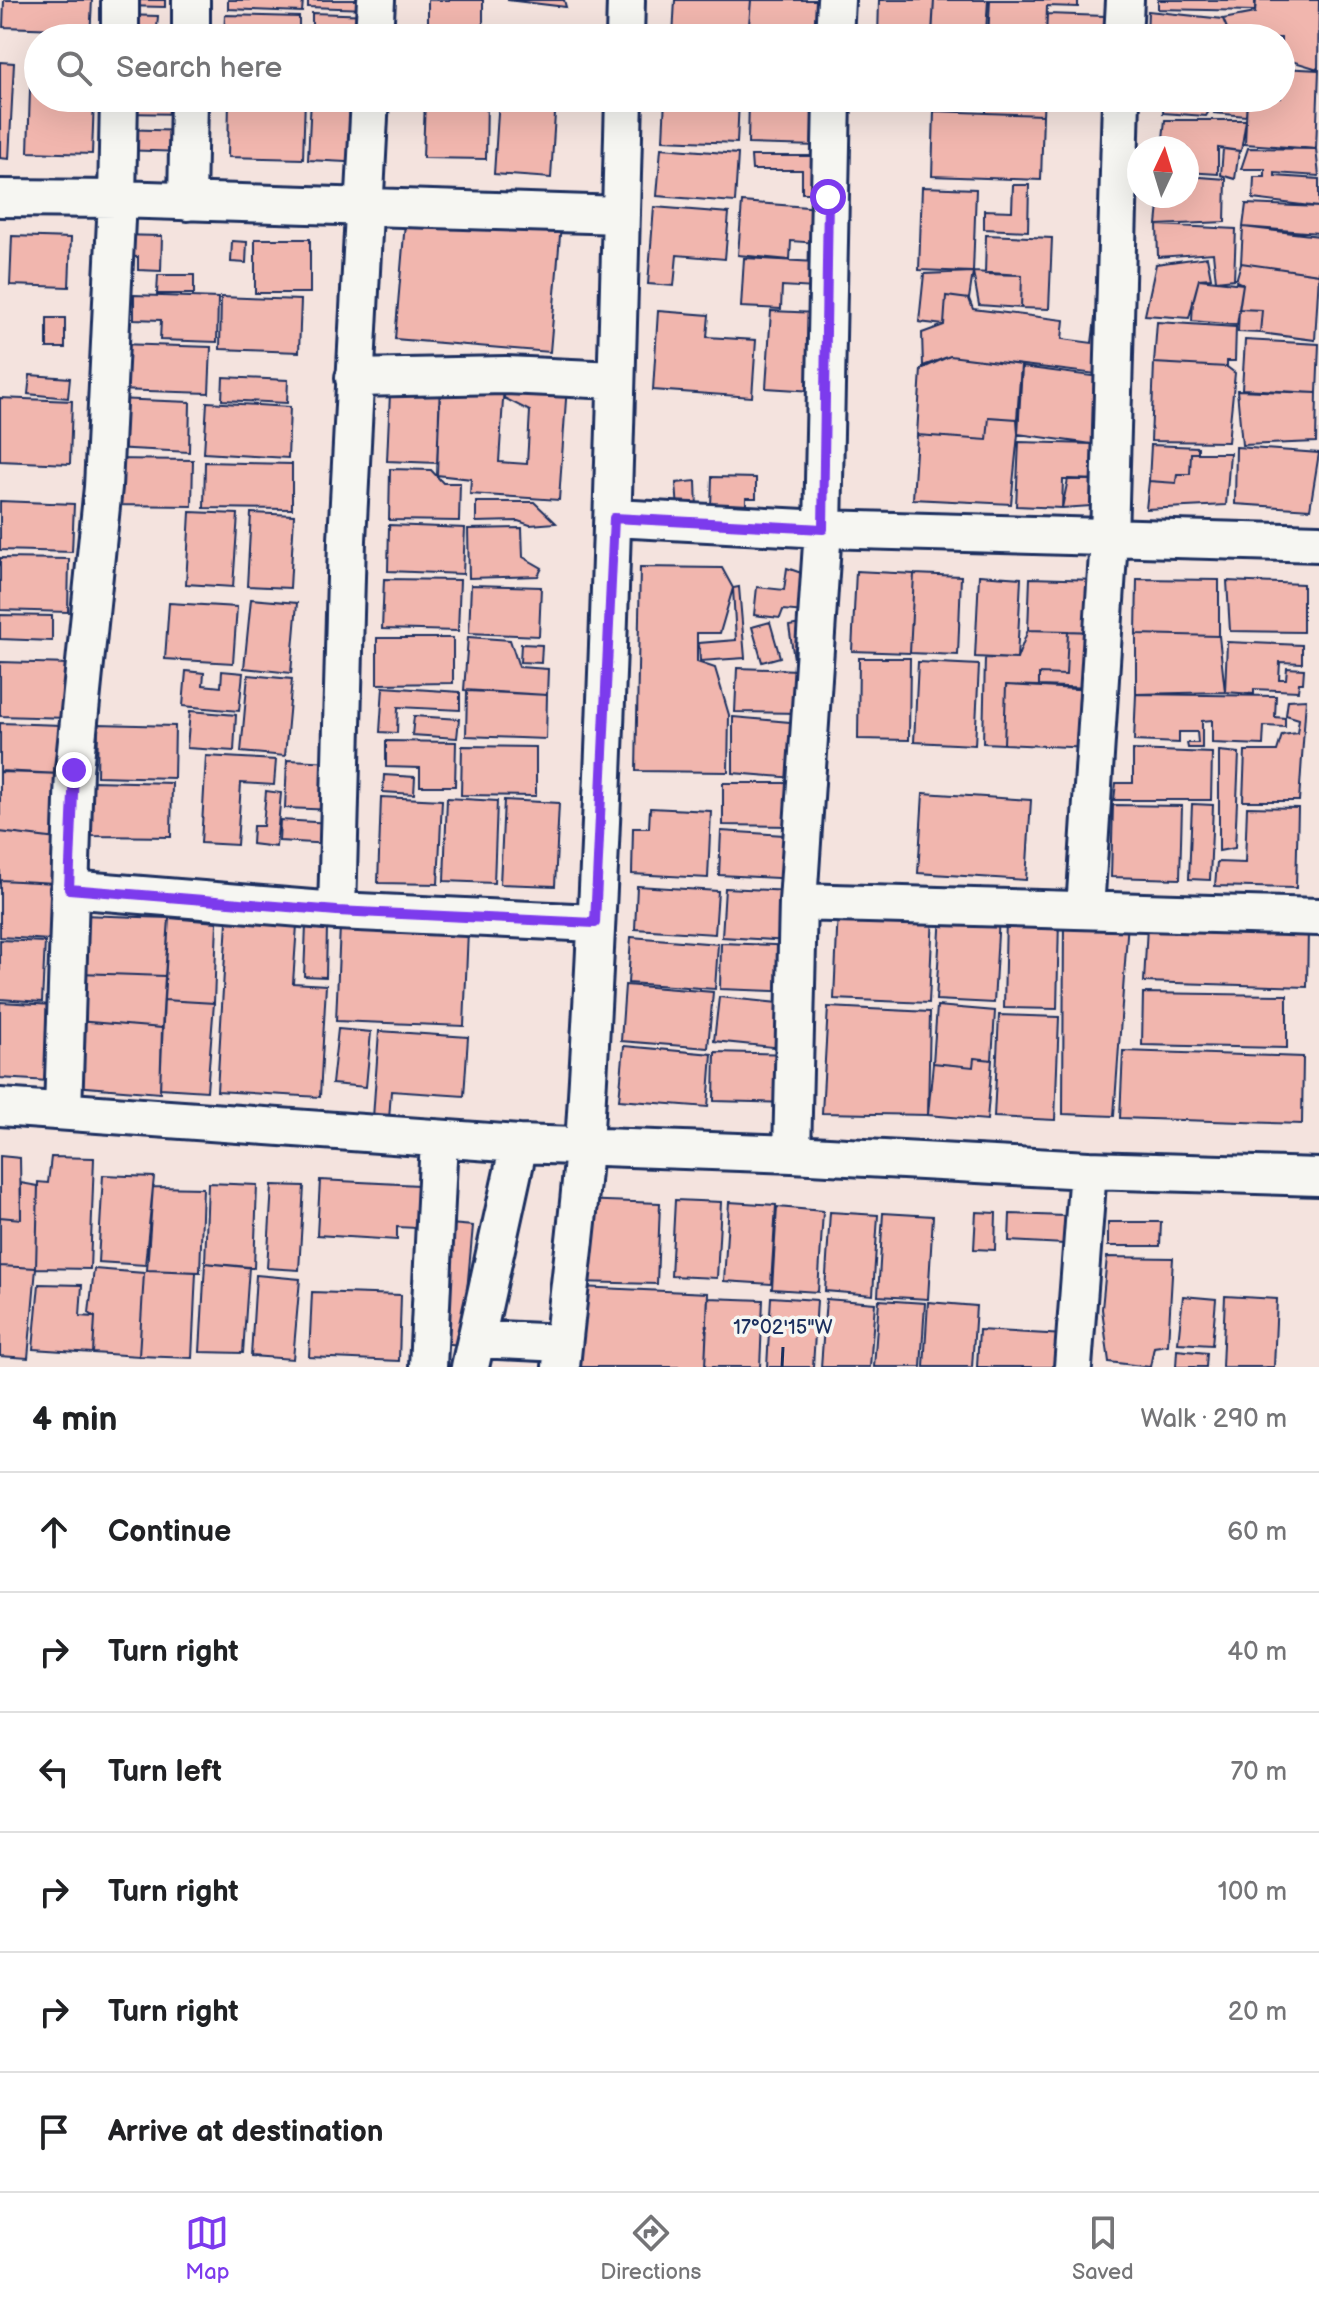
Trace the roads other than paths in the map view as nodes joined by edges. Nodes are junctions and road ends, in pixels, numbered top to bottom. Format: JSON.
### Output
{"nodes":[{"id":1,"x":120,"y":0,"type":"edge"},
{"id":2,"x":191,"y":0,"type":"edge"},
{"id":3,"x":376,"y":0,"type":"edge"},
{"id":4,"x":626,"y":0,"type":"edge"},
{"id":5,"x":836,"y":0,"type":"edge"},
{"id":6,"x":1125,"y":0,"type":"edge"},
{"id":7,"x":120,"y":24,"type":"edge"},
{"id":8,"x":191,"y":24,"type":"edge"},
{"id":9,"x":375,"y":24,"type":"edge"},
{"id":10,"x":625,"y":24,"type":"edge"},
{"id":11,"x":835,"y":24,"type":"edge"},
{"id":12,"x":1124,"y":24,"type":"edge"},
{"id":13,"x":119,"y":112,"type":"edge"},
{"id":14,"x":189,"y":112,"type":"edge"},
{"id":15,"x":369,"y":112,"type":"edge"},
{"id":16,"x":624,"y":112,"type":"edge"},
{"id":17,"x":832,"y":112,"type":"edge"},
{"id":18,"x":1121,"y":112,"type":"edge"},
{"id":19,"x":0,"y":198,"type":"edge"},
{"id":20,"x":117,"y":199,"type":"junction"},
{"id":21,"x":187,"y":202,"type":"junction"},
{"id":22,"x":362,"y":206,"type":"junction"},
{"id":23,"x":621,"y":215,"type":"junction"},
{"id":24,"x":354,"y":378,"type":"junction"},
{"id":25,"x":615,"y":380,"type":"junction"},
{"id":26,"x":614,"y":518,"type":"junction"},
{"id":27,"x":823,"y":529,"type":"junction"},
{"id":28,"x":1109,"y":539,"type":"junction"},
{"id":29,"x":1319,"y":543,"type":"edge"},
{"id":30,"x":69,"y":889,"type":"junction"},
{"id":31,"x":798,"y":902,"type":"junction"},
{"id":32,"x":1085,"y":910,"type":"junction"},
{"id":33,"x":337,"y":911,"type":"junction"},
{"id":34,"x":1319,"y":917,"type":"edge"},
{"id":35,"x":595,"y":923,"type":"junction"},
{"id":36,"x":0,"y":1107,"type":"edge"},
{"id":37,"x":63,"y":1111,"type":"junction"},
{"id":38,"x":439,"y":1139,"type":"junction"},
{"id":39,"x":519,"y":1144,"type":"junction"},
{"id":40,"x":584,"y":1148,"type":"junction"},
{"id":41,"x":792,"y":1154,"type":"junction"},
{"id":42,"x":1088,"y":1170,"type":"junction"},
{"id":43,"x":1319,"y":1177,"type":"edge"},
{"id":44,"x":473,"y":1353,"type":"edge"},
{"id":45,"x":562,"y":1355,"type":"edge"},
{"id":46,"x":428,"y":1367,"type":"edge"},
{"id":47,"x":1073,"y":1367,"type":"edge"}],
"edges":[{"from":1,"to":7,"type":"street"},
{"from":2,"to":8,"type":"street"},
{"from":3,"to":9,"type":"street"},
{"from":4,"to":10,"type":"street"},
{"from":5,"to":11,"type":"street"},
{"from":6,"to":12,"type":"street"},
{"from":13,"to":20,"type":"street"},
{"from":14,"to":21,"type":"street"},
{"from":15,"to":22,"type":"street"},
{"from":16,"to":23,"type":"street"},
{"from":17,"to":27,"type":"street"},
{"from":18,"to":28,"type":"street"},
{"from":19,"to":20,"type":"street"},
{"from":20,"to":21,"type":"street"},
{"from":20,"to":30,"type":"street"},
{"from":21,"to":22,"type":"street"},
{"from":22,"to":23,"type":"street"},
{"from":22,"to":24,"type":"street"},
{"from":23,"to":25,"type":"street"},
{"from":24,"to":25,"type":"street"},
{"from":24,"to":33,"type":"street"},
{"from":25,"to":26,"type":"street"},
{"from":26,"to":27,"type":"street"},
{"from":26,"to":35,"type":"street"},
{"from":27,"to":28,"type":"street"},
{"from":27,"to":31,"type":"street"},
{"from":28,"to":29,"type":"street"},
{"from":28,"to":32,"type":"street"},
{"from":30,"to":33,"type":"street"},
{"from":30,"to":37,"type":"street"},
{"from":31,"to":32,"type":"street"},
{"from":31,"to":41,"type":"street"},
{"from":32,"to":34,"type":"street"},
{"from":33,"to":35,"type":"street"},
{"from":35,"to":40,"type":"street"},
{"from":36,"to":37,"type":"street"},
{"from":37,"to":38,"type":"street"},
{"from":38,"to":39,"type":"street"},
{"from":38,"to":46,"type":"street"},
{"from":39,"to":40,"type":"street"},
{"from":39,"to":44,"type":"street"},
{"from":40,"to":41,"type":"street"},
{"from":40,"to":45,"type":"street"},
{"from":41,"to":42,"type":"street"},
{"from":42,"to":43,"type":"street"},
{"from":42,"to":47,"type":"street"},
{"from":44,"to":45,"type":"street"}]}
